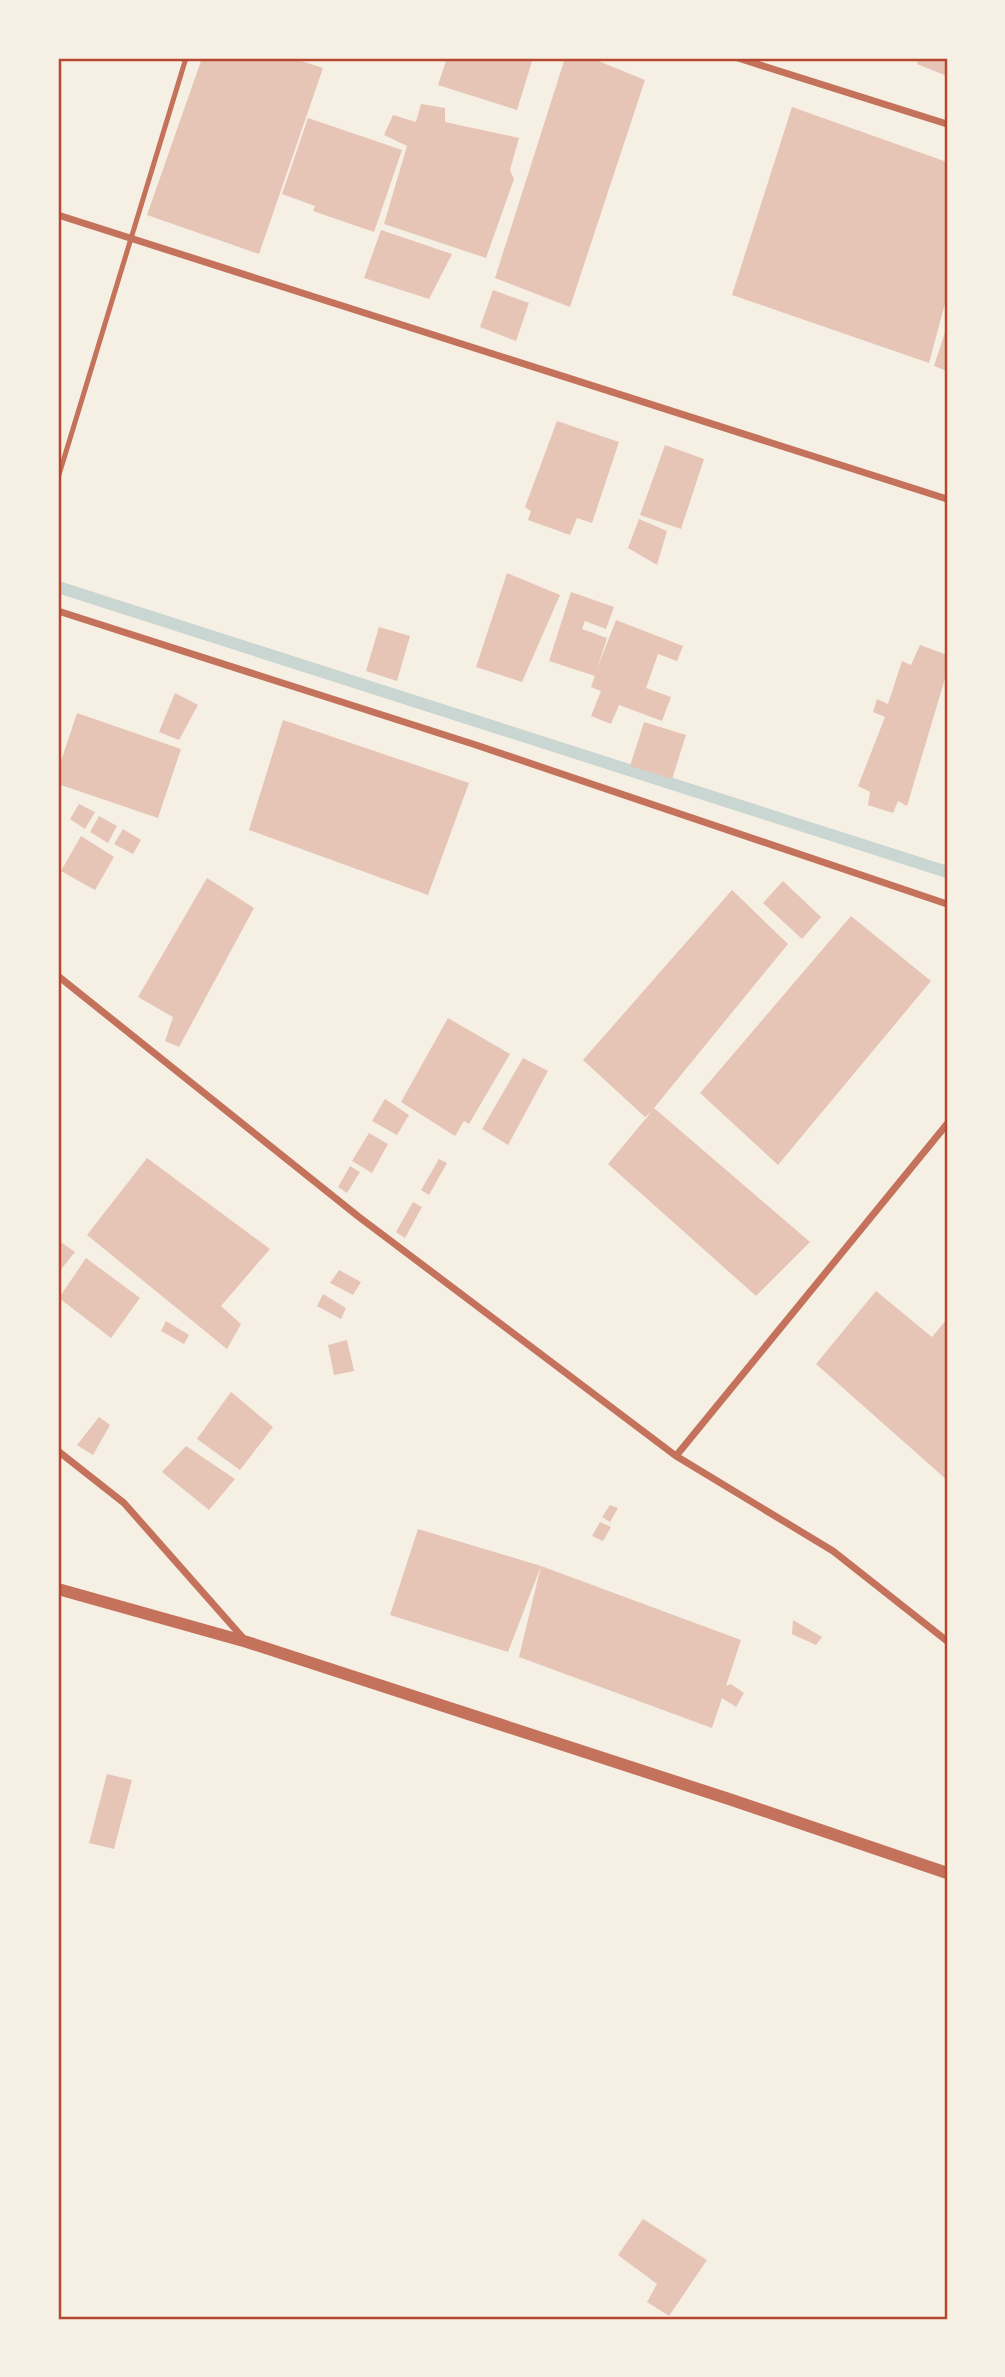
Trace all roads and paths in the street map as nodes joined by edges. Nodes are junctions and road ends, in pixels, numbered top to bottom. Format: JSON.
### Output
{"nodes":[{"id":1,"x":187,"y":58,"type":"edge"},
{"id":2,"x":738,"y":58,"type":"edge"},
{"id":3,"x":947,"y":124,"type":"edge"},
{"id":4,"x":58,"y":215,"type":"edge"},
{"id":5,"x":131,"y":239,"type":"junction"},
{"id":6,"x":58,"y":478,"type":"edge"},
{"id":7,"x":947,"y":499,"type":"edge"},
{"id":8,"x":58,"y":611,"type":"edge"},
{"id":9,"x":947,"y":904,"type":"edge"},
{"id":10,"x":58,"y":976,"type":"edge"},
{"id":11,"x":947,"y":1124,"type":"edge"},
{"id":12,"x":58,"y":1451,"type":"edge"},
{"id":13,"x":676,"y":1456,"type":"junction"},
{"id":14,"x":58,"y":1589,"type":"edge"},
{"id":15,"x":947,"y":1641,"type":"edge"},
{"id":16,"x":247,"y":1642,"type":"junction"},
{"id":17,"x":947,"y":1873,"type":"edge"}],
"edges":[{"from":1,"to":5,"type":"lane"},
{"from":2,"to":3,"type":"street"},
{"from":4,"to":5,"type":"street"},
{"from":5,"to":6,"type":"lane"},
{"from":5,"to":7,"type":"street"},
{"from":8,"to":9,"type":"street"},
{"from":10,"to":13,"type":"street"},
{"from":11,"to":13,"type":"street"},
{"from":12,"to":16,"type":"street"},
{"from":13,"to":15,"type":"street"},
{"from":14,"to":16,"type":"street"},
{"from":16,"to":17,"type":"street"}]}
